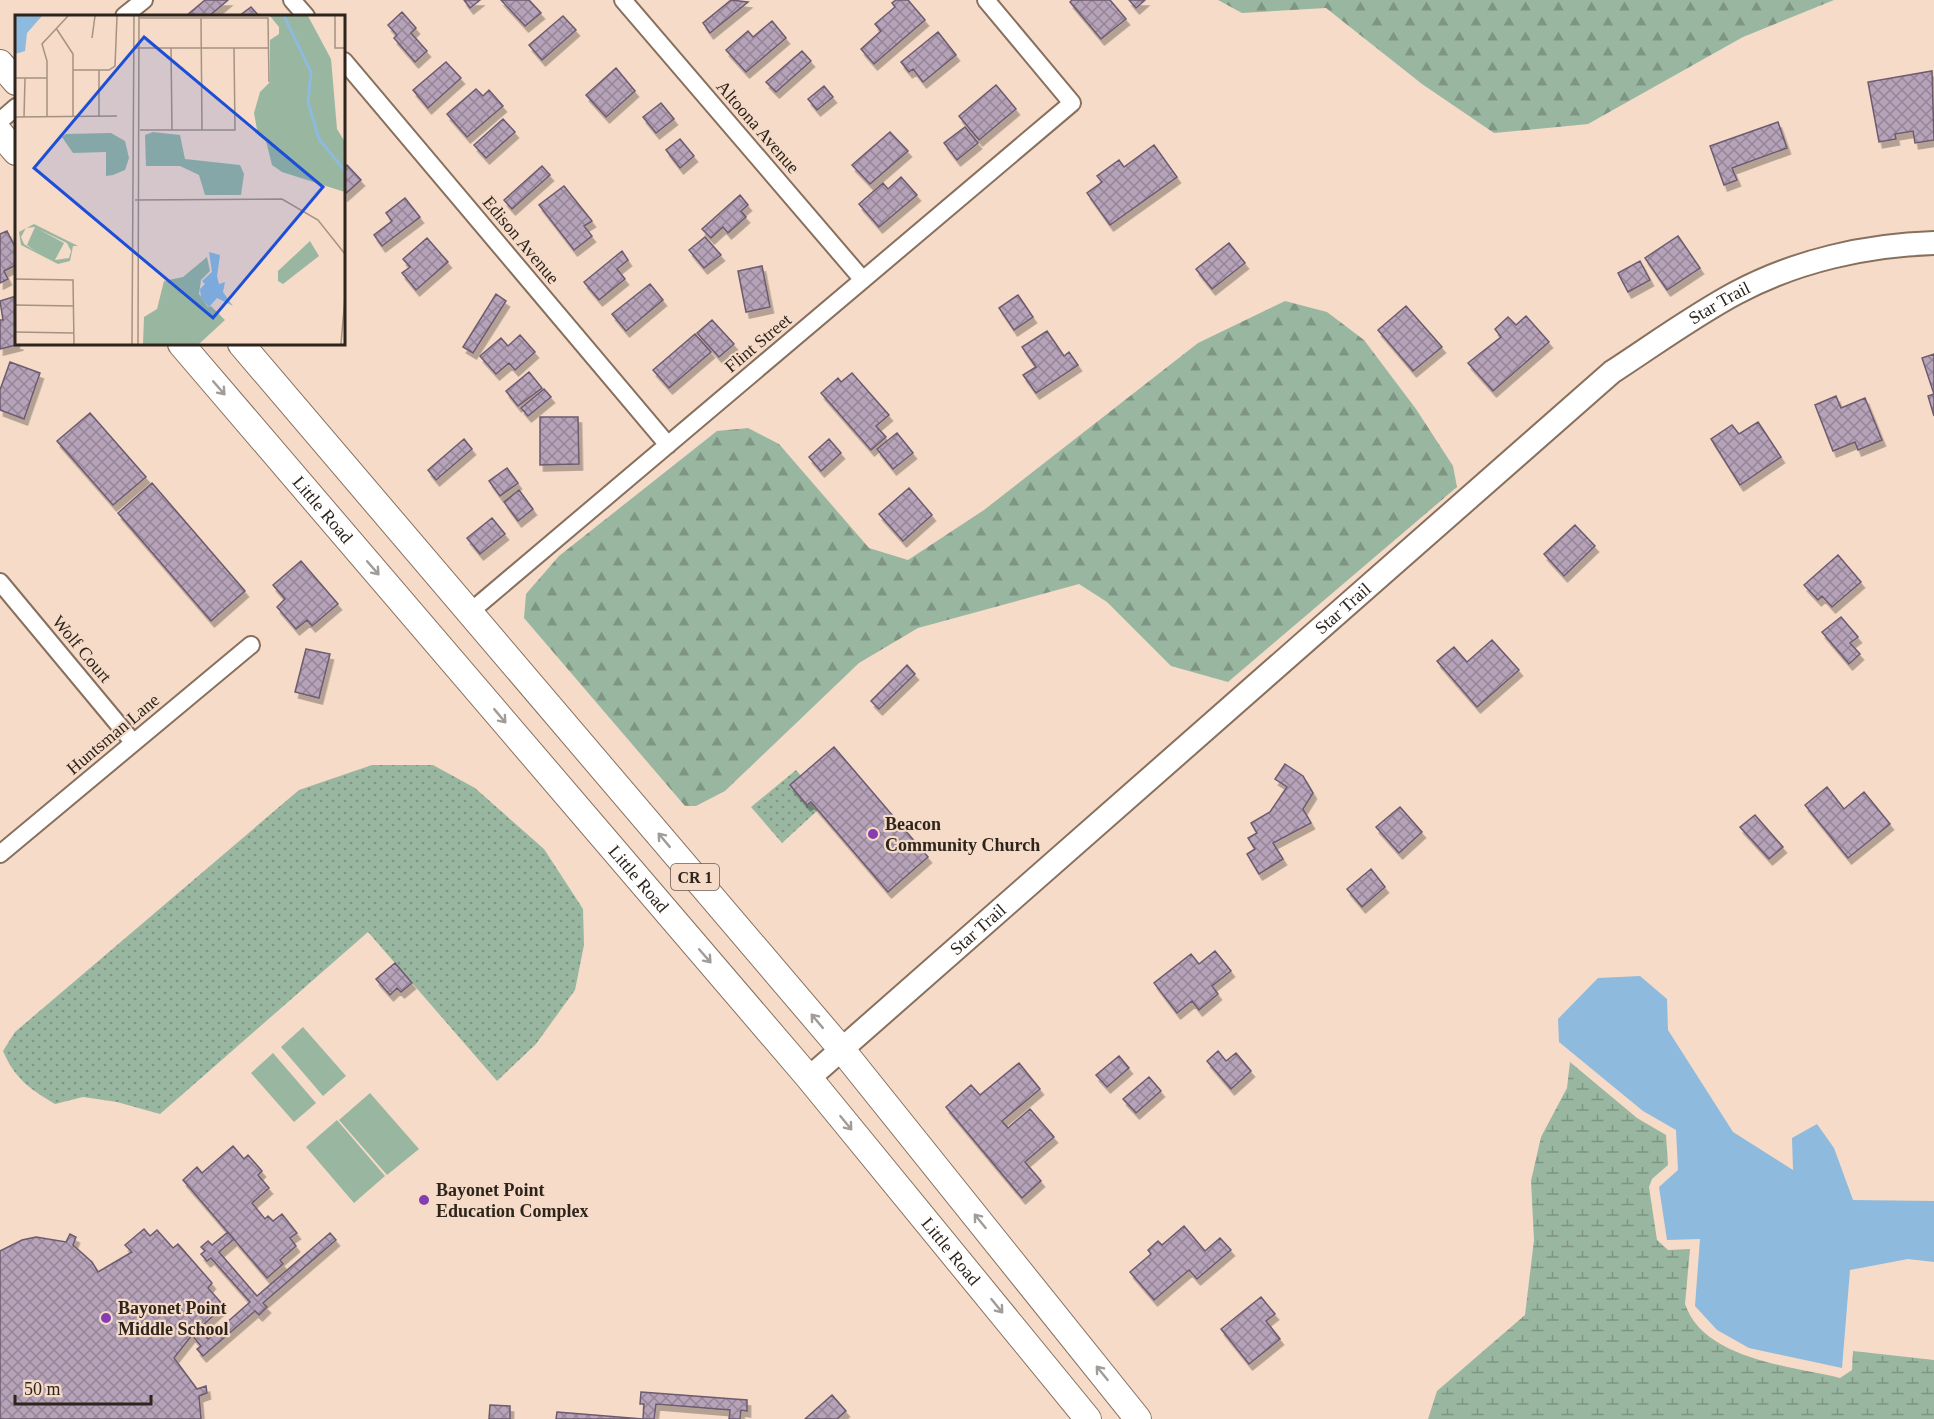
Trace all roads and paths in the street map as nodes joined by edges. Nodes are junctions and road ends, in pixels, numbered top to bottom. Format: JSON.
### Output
{"nodes":[{"id":1,"x":144,"y":0,"type":"edge"},
{"id":2,"x":292,"y":0,"type":"edge"},
{"id":3,"x":623,"y":0,"type":"edge"},
{"id":4,"x":986,"y":0,"type":"edge"},
{"id":5,"x":125,"y":15,"type":"edge"},
{"id":6,"x":305,"y":15,"type":"edge"},
{"id":7,"x":345,"y":62,"type":"edge"},
{"id":8,"x":0,"y":63,"type":"edge"},
{"id":9,"x":15,"y":81,"type":"edge"},
{"id":10,"x":15,"y":108,"type":"edge"},
{"id":11,"x":0,"y":121,"type":"edge"},
{"id":12,"x":0,"y":133,"type":"edge"},
{"id":13,"x":15,"y":151,"type":"edge"},
{"id":14,"x":1934,"y":243,"type":"edge"},
{"id":15,"x":863,"y":280,"type":"junction"},
{"id":16,"x":182,"y":345,"type":"edge"},
{"id":17,"x":242,"y":345,"type":"edge"},
{"id":18,"x":668,"y":445,"type":"junction"},
{"id":19,"x":0,"y":582,"type":"edge"},
{"id":20,"x":470,"y":612,"type":"junction"},
{"id":21,"x":251,"y":645,"type":"dead end"},
{"id":22,"x":133,"y":742,"type":"junction"},
{"id":23,"x":0,"y":854,"type":"edge"},
{"id":24,"x":843,"y":1051,"type":"junction"},
{"id":25,"x":809,"y":1078,"type":"junction"},
{"id":26,"x":1089,"y":1419,"type":"edge"},
{"id":27,"x":1138,"y":1419,"type":"edge"}],
"edges":[{"from":1,"to":5,"type":"street"},
{"from":2,"to":6,"type":"street"},
{"from":3,"to":15,"type":"street","name":"Altoona Avenue"},
{"from":4,"to":15,"type":"street","name":"Flint Street"},
{"from":7,"to":18,"type":"street","name":"Edison Avenue"},
{"from":8,"to":9,"type":"main road"},
{"from":10,"to":11,"type":"street"},
{"from":12,"to":13,"type":"main road"},
{"from":14,"to":24,"type":"street","name":"Star Trail"},
{"from":15,"to":18,"type":"street","name":"Flint Street"},
{"from":16,"to":25,"type":"main road","name":"Little Road","number":"CR 1","one_way":true},
{"from":17,"to":20,"type":"main road","number":"CR 1"},
{"from":18,"to":20,"type":"street","name":"Flint Street"},
{"from":19,"to":22,"type":"street","name":"Wolf Court"},
{"from":24,"to":20,"type":"main road","number":"CR 1","one_way":true},
{"from":21,"to":22,"type":"street","name":"Huntsman Lane"},
{"from":22,"to":23,"type":"street","name":"Huntsman Lane"},
{"from":24,"to":25,"type":"street","name":"Star Trail"},
{"from":27,"to":24,"type":"main road","number":"CR 1","one_way":true},
{"from":25,"to":26,"type":"main road","name":"Little Road","number":"CR 1","one_way":true}]}
